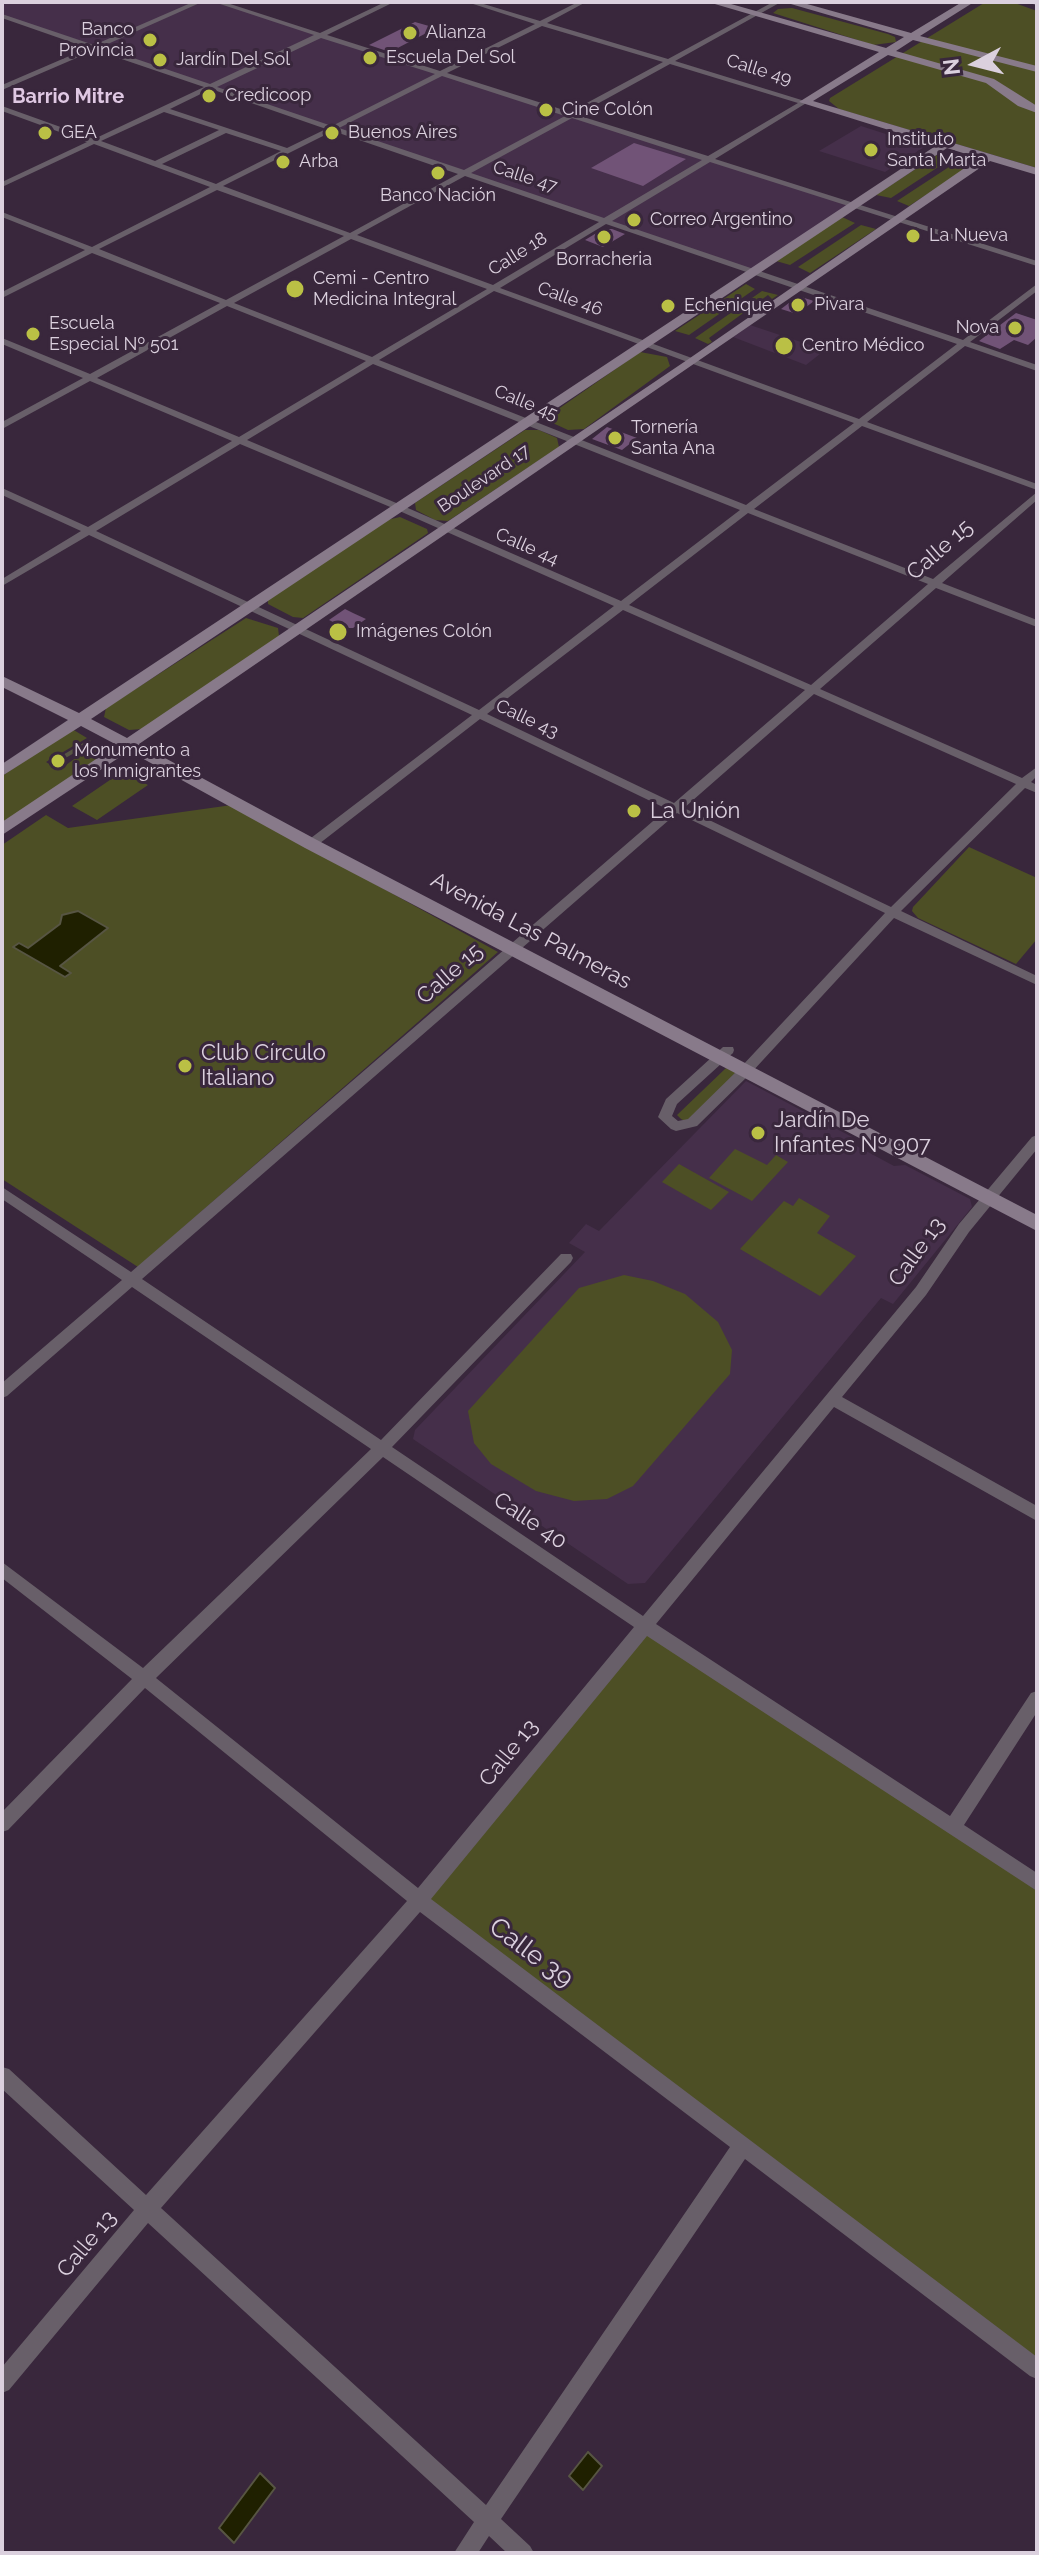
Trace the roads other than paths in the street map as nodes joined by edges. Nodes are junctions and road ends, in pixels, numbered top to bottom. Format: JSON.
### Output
{"nodes":[{"id":1,"x":199,"y":2,"type":"edge"},
{"id":2,"x":217,"y":2,"type":"edge"},
{"id":3,"x":391,"y":2,"type":"edge"},
{"id":4,"x":470,"y":2,"type":"edge"},
{"id":5,"x":583,"y":2,"type":"edge"},
{"id":6,"x":713,"y":2,"type":"edge"},
{"id":7,"x":778,"y":2,"type":"edge"},
{"id":8,"x":789,"y":2,"type":"edge"},
{"id":9,"x":969,"y":2,"type":"edge"},
{"id":10,"x":755,"y":14,"type":"junction"},
{"id":11,"x":2,"y":16,"type":"edge"},
{"id":12,"x":541,"y":23,"type":"junction"},
{"id":13,"x":320,"y":35,"type":"junction"},
{"id":14,"x":913,"y":36,"type":"junction"},
{"id":15,"x":94,"y":48,"type":"junction"},
{"id":16,"x":887,"y":52,"type":"junction"},
{"id":17,"x":668,"y":62,"type":"junction"},
{"id":18,"x":1037,"y":69,"type":"edge"},
{"id":19,"x":441,"y":74,"type":"junction"},
{"id":20,"x":209,"y":87,"type":"junction"},
{"id":21,"x":2,"y":88,"type":"edge"},
{"id":22,"x":804,"y":102,"type":"junction"},
{"id":23,"x":2,"y":108,"type":"edge"},
{"id":24,"x":163,"y":109,"type":"junction"},
{"id":25,"x":1037,"y":110,"type":"edge"},
{"id":26,"x":569,"y":115,"type":"junction"},
{"id":27,"x":331,"y":129,"type":"junction"},
{"id":28,"x":224,"y":131,"type":"junction"},
{"id":29,"x":95,"y":141,"type":"junction"},
{"id":30,"x":945,"y":145,"type":"junction"},
{"id":31,"x":287,"y":151,"type":"junction"},
{"id":32,"x":987,"y":158,"type":"junction"},
{"id":33,"x":708,"y":160,"type":"junction"},
{"id":34,"x":156,"y":164,"type":"junction"},
{"id":35,"x":1037,"y":172,"type":"edge"},
{"id":36,"x":462,"y":173,"type":"junction"},
{"id":37,"x":2,"y":185,"type":"edge"},
{"id":38,"x":217,"y":186,"type":"junction"},
{"id":39,"x":854,"y":206,"type":"junction"},
{"id":40,"x":2,"y":214,"type":"edge"},
{"id":41,"x":604,"y":220,"type":"junction"},
{"id":42,"x":897,"y":220,"type":"junction"},
{"id":43,"x":350,"y":235,"type":"junction"},
{"id":44,"x":93,"y":249,"type":"junction"},
{"id":45,"x":1037,"y":264,"type":"edge"},
{"id":46,"x":756,"y":271,"type":"junction"},
{"id":47,"x":1037,"y":287,"type":"edge"},
{"id":48,"x":494,"y":288,"type":"junction"},
{"id":49,"x":800,"y":288,"type":"junction"},
{"id":50,"x":2,"y":295,"type":"edge"},
{"id":51,"x":227,"y":303,"type":"junction"},
{"id":52,"x":2,"y":341,"type":"edge"},
{"id":53,"x":962,"y":343,"type":"junction"},
{"id":54,"x":648,"y":344,"type":"junction"},
{"id":55,"x":373,"y":360,"type":"junction"},
{"id":56,"x":694,"y":361,"type":"junction"},
{"id":57,"x":1037,"y":368,"type":"edge"},
{"id":58,"x":89,"y":378,"type":"junction"},
{"id":59,"x":528,"y":421,"type":"junction"},
{"id":60,"x":860,"y":423,"type":"junction"},
{"id":61,"x":2,"y":426,"type":"edge"},
{"id":62,"x":577,"y":440,"type":"junction"},
{"id":63,"x":237,"y":442,"type":"junction"},
{"id":64,"x":1037,"y":487,"type":"edge"},
{"id":65,"x":2,"y":491,"type":"edge"},
{"id":66,"x":1037,"y":495,"type":"edge"},
{"id":67,"x":398,"y":507,"type":"junction"},
{"id":68,"x":747,"y":508,"type":"junction"},
{"id":69,"x":447,"y":528,"type":"junction"},
{"id":70,"x":88,"y":532,"type":"junction"},
{"id":71,"x":2,"y":583,"type":"edge"},
{"id":72,"x":936,"y":583,"type":"junction"},
{"id":73,"x":250,"y":605,"type":"junction"},
{"id":74,"x":620,"y":606,"type":"junction"},
{"id":75,"x":1037,"y":624,"type":"edge"},
{"id":76,"x":298,"y":629,"type":"junction"},
{"id":77,"x":2,"y":670,"type":"edge"},
{"id":78,"x":2,"y":681,"type":"edge"},
{"id":79,"x":811,"y":688,"type":"junction"},
{"id":80,"x":477,"y":715,"type":"junction"},
{"id":81,"x":83,"y":716,"type":"junction"},
{"id":82,"x":131,"y":742,"type":"junction"},
{"id":83,"x":1037,"y":770,"type":"edge"},
{"id":84,"x":2,"y":771,"type":"edge"},
{"id":85,"x":1024,"y":783,"type":"junction"},
{"id":86,"x":1037,"y":789,"type":"edge"},
{"id":87,"x":677,"y":810,"type":"junction"},
{"id":88,"x":2,"y":830,"type":"edge"},
{"id":89,"x":316,"y":840,"type":"junction"},
{"id":90,"x":893,"y":912,"type":"junction"},
{"id":91,"x":517,"y":945,"type":"junction"},
{"id":92,"x":1037,"y":981,"type":"edge"},
{"id":93,"x":723,"y":1053,"type":"junction"},
{"id":94,"x":749,"y":1067,"type":"junction"},
{"id":95,"x":1037,"y":1140,"type":"edge"},
{"id":96,"x":2,"y":1192,"type":"edge"},
{"id":97,"x":991,"y":1194,"type":"junction"},
{"id":98,"x":1037,"y":1211,"type":"edge"},
{"id":99,"x":1037,"y":1224,"type":"edge"},
{"id":100,"x":566,"y":1258,"type":"dead end"},
{"id":101,"x":133,"y":1278,"type":"junction"},
{"id":102,"x":2,"y":1392,"type":"edge"},
{"id":103,"x":832,"y":1399,"type":"junction"},
{"id":104,"x":383,"y":1447,"type":"junction"},
{"id":105,"x":1037,"y":1514,"type":"edge"},
{"id":106,"x":2,"y":1569,"type":"edge"},
{"id":107,"x":645,"y":1626,"type":"junction"},
{"id":108,"x":144,"y":1678,"type":"junction"},
{"id":109,"x":1037,"y":1698,"type":"edge"},
{"id":110,"x":2,"y":1824,"type":"edge"},
{"id":111,"x":953,"y":1827,"type":"junction"},
{"id":112,"x":1037,"y":1883,"type":"edge"},
{"id":113,"x":419,"y":1900,"type":"junction"},
{"id":114,"x":2,"y":2076,"type":"edge"},
{"id":115,"x":742,"y":2146,"type":"junction"},
{"id":116,"x":148,"y":2208,"type":"junction"},
{"id":117,"x":1037,"y":2369,"type":"edge"},
{"id":118,"x":2,"y":2383,"type":"edge"},
{"id":119,"x":487,"y":2521,"type":"junction"},
{"id":120,"x":465,"y":2553,"type":"edge"},
{"id":121,"x":523,"y":2553,"type":"edge"}],
"edges":[{"from":1,"to":15,"type":"street"},
{"from":2,"to":13,"type":"street"},
{"from":3,"to":13,"type":"street"},
{"from":4,"to":12,"type":"street","name":"Calle 49"},
{"from":5,"to":12,"type":"street"},
{"from":6,"to":10,"type":"main road"},
{"from":7,"to":10,"type":"street"},
{"from":8,"to":14,"type":"main road"},
{"from":9,"to":14,"type":"main road","name":"Calle 18"},
{"from":10,"to":16,"type":"main road"},
{"from":10,"to":17,"type":"street"},
{"from":11,"to":15,"type":"street","name":"Calle 47"},
{"from":12,"to":17,"type":"street","name":"Calle 49"},
{"from":12,"to":19,"type":"street"},
{"from":13,"to":19,"type":"street"},
{"from":13,"to":20,"type":"street"},
{"from":14,"to":16,"type":"main road","name":"Calle 18"},
{"from":14,"to":18,"type":"main road"},
{"from":15,"to":20,"type":"street","name":"Calle 47"},
{"from":15,"to":21,"type":"street"},
{"from":16,"to":22,"type":"main road","name":"Calle 18"},
{"from":16,"to":25,"type":"main road"},
{"from":17,"to":22,"type":"street","name":"Calle 49"},
{"from":17,"to":26,"type":"street"},
{"from":19,"to":26,"type":"street"},
{"from":19,"to":27,"type":"street"},
{"from":20,"to":24,"type":"street"},
{"from":20,"to":27,"type":"street","name":"Calle 47"},
{"from":22,"to":30,"type":"main road","name":"Calle 49"},
{"from":22,"to":33,"type":"street","name":"Calle 18"},
{"from":23,"to":29,"type":"street","name":"Calle 46"},
{"from":24,"to":28,"type":"street"},
{"from":24,"to":29,"type":"street"},
{"from":26,"to":33,"type":"street"},
{"from":26,"to":36,"type":"street"},
{"from":27,"to":31,"type":"street"},
{"from":27,"to":36,"type":"street","name":"Calle 47"},
{"from":28,"to":31,"type":"street"},
{"from":28,"to":34,"type":"street"},
{"from":29,"to":34,"type":"street","name":"Calle 46"},
{"from":29,"to":37,"type":"street"},
{"from":30,"to":32,"type":"main road","name":"Calle 49"},
{"from":30,"to":39,"type":"main road","name":"Boulevard 17"},
{"from":31,"to":38,"type":"street"},
{"from":32,"to":35,"type":"main road","name":"Calle 49"},
{"from":32,"to":42,"type":"main road","name":"Boulevard 17"},
{"from":33,"to":39,"type":"street"},
{"from":33,"to":41,"type":"street","name":"Calle 18"},
{"from":34,"to":38,"type":"street","name":"Calle 46"},
{"from":36,"to":41,"type":"street","name":"Calle 47"},
{"from":36,"to":43,"type":"street"},
{"from":38,"to":43,"type":"street","name":"Calle 46"},
{"from":38,"to":44,"type":"street"},
{"from":39,"to":42,"type":"street"},
{"from":39,"to":46,"type":"main road","name":"Boulevard 17"},
{"from":40,"to":44,"type":"street","name":"Calle 45"},
{"from":41,"to":46,"type":"street","name":"Calle 47"},
{"from":41,"to":48,"type":"street","name":"Calle 18"},
{"from":42,"to":45,"type":"street"},
{"from":42,"to":49,"type":"main road","name":"Boulevard 17"},
{"from":43,"to":48,"type":"street","name":"Calle 46"},
{"from":43,"to":51,"type":"street"},
{"from":44,"to":50,"type":"street"},
{"from":44,"to":51,"type":"street","name":"Calle 45"},
{"from":46,"to":49,"type":"street","name":"Calle 47"},
{"from":46,"to":54,"type":"main road","name":"Boulevard 17"},
{"from":47,"to":53,"type":"street"},
{"from":48,"to":54,"type":"street","name":"Calle 46"},
{"from":48,"to":55,"type":"street","name":"Calle 18"},
{"from":49,"to":53,"type":"street","name":"Calle 47"},
{"from":49,"to":56,"type":"main road","name":"Boulevard 17"},
{"from":51,"to":55,"type":"street","name":"Calle 45"},
{"from":51,"to":58,"type":"street"},
{"from":52,"to":58,"type":"street","name":"Calle 44"},
{"from":53,"to":57,"type":"street","name":"Calle 47"},
{"from":53,"to":60,"type":"street"},
{"from":54,"to":56,"type":"street","name":"Calle 46"},
{"from":54,"to":59,"type":"main road","name":"Boulevard 17"},
{"from":55,"to":59,"type":"street","name":"Calle 45"},
{"from":55,"to":63,"type":"street","name":"Calle 18"},
{"from":56,"to":60,"type":"street","name":"Calle 46"},
{"from":56,"to":62,"type":"main road","name":"Boulevard 17"},
{"from":58,"to":61,"type":"street"},
{"from":58,"to":63,"type":"street","name":"Calle 44"},
{"from":59,"to":62,"type":"street","name":"Calle 45"},
{"from":59,"to":67,"type":"main road","name":"Boulevard 17"},
{"from":60,"to":64,"type":"street","name":"Calle 46"},
{"from":60,"to":68,"type":"street"},
{"from":62,"to":68,"type":"street","name":"Calle 45"},
{"from":62,"to":69,"type":"main road","name":"Boulevard 17"},
{"from":63,"to":67,"type":"street","name":"Calle 44"},
{"from":63,"to":70,"type":"street","name":"Calle 18"},
{"from":65,"to":70,"type":"street","name":"Calle 43"},
{"from":66,"to":72,"type":"street","name":"Calle 15"},
{"from":67,"to":69,"type":"street","name":"Calle 44"},
{"from":67,"to":73,"type":"main road","name":"Boulevard 17"},
{"from":68,"to":72,"type":"street","name":"Calle 45"},
{"from":68,"to":74,"type":"street"},
{"from":69,"to":74,"type":"street","name":"Calle 44"},
{"from":69,"to":76,"type":"main road","name":"Boulevard 17"},
{"from":70,"to":71,"type":"street","name":"Calle 18"},
{"from":70,"to":73,"type":"street","name":"Calle 43"},
{"from":72,"to":75,"type":"street","name":"Calle 45"},
{"from":72,"to":79,"type":"street","name":"Calle 15"},
{"from":73,"to":76,"type":"street","name":"Calle 43"},
{"from":73,"to":81,"type":"main road","name":"Boulevard 17"},
{"from":74,"to":79,"type":"street","name":"Calle 44"},
{"from":74,"to":80,"type":"street"},
{"from":76,"to":80,"type":"street","name":"Calle 43"},
{"from":76,"to":82,"type":"main road","name":"Boulevard 17"},
{"from":77,"to":81,"type":"main road","name":"Avenida Las Palmeras"},
{"from":78,"to":81,"type":"main road","name":"Avenida Las Palmeras"},
{"from":79,"to":85,"type":"street","name":"Calle 44"},
{"from":79,"to":87,"type":"street","name":"Calle 15"},
{"from":80,"to":87,"type":"street","name":"Calle 43"},
{"from":80,"to":89,"type":"street"},
{"from":81,"to":82,"type":"main road","name":"Avenida Las Palmeras"},
{"from":81,"to":84,"type":"main road","name":"Boulevard 17"},
{"from":82,"to":88,"type":"main road","name":"Boulevard 17"},
{"from":82,"to":89,"type":"main road","name":"Avenida Las Palmeras"},
{"from":83,"to":85,"type":"street"},
{"from":85,"to":86,"type":"street","name":"Calle 44"},
{"from":85,"to":90,"type":"street"},
{"from":87,"to":90,"type":"street","name":"Calle 43"},
{"from":87,"to":91,"type":"street","name":"Calle 15"},
{"from":89,"to":91,"type":"main road","name":"Avenida Las Palmeras"},
{"from":90,"to":92,"type":"street","name":"Calle 43"},
{"from":90,"to":94,"type":"street"},
{"from":91,"to":93,"type":"main road","name":"Avenida Las Palmeras"},
{"from":91,"to":101,"type":"street","name":"Calle 15"},
{"from":93,"to":94,"type":"main road","name":"Avenida Las Palmeras"},
{"from":93,"to":94,"type":"street"},
{"from":94,"to":97,"type":"main road","name":"Avenida Las Palmeras"},
{"from":95,"to":97,"type":"street","name":"Calle 13"},
{"from":96,"to":101,"type":"street","name":"Calle 40"},
{"from":97,"to":98,"type":"main road","name":"Avenida Las Palmeras"},
{"from":97,"to":99,"type":"main road","name":"Avenida Las Palmeras"},
{"from":97,"to":103,"type":"street","name":"Calle 13"},
{"from":100,"to":104,"type":"street"},
{"from":101,"to":102,"type":"street","name":"Calle 15"},
{"from":101,"to":104,"type":"street","name":"Calle 40"},
{"from":103,"to":105,"type":"street"},
{"from":103,"to":107,"type":"street","name":"Calle 13"},
{"from":104,"to":107,"type":"street","name":"Calle 40"},
{"from":104,"to":108,"type":"street"},
{"from":106,"to":108,"type":"street","name":"Calle 39"},
{"from":107,"to":111,"type":"street","name":"Calle 40"},
{"from":107,"to":113,"type":"street","name":"Calle 13"},
{"from":108,"to":110,"type":"street"},
{"from":108,"to":113,"type":"street","name":"Calle 39"},
{"from":109,"to":111,"type":"street"},
{"from":111,"to":112,"type":"street","name":"Calle 40"},
{"from":113,"to":115,"type":"street","name":"Calle 39"},
{"from":113,"to":116,"type":"street","name":"Calle 13"},
{"from":114,"to":116,"type":"street"},
{"from":115,"to":117,"type":"street","name":"Calle 39"},
{"from":115,"to":119,"type":"street"},
{"from":116,"to":118,"type":"street","name":"Calle 13"},
{"from":116,"to":119,"type":"street"},
{"from":119,"to":120,"type":"street"},
{"from":119,"to":121,"type":"street"}]}
